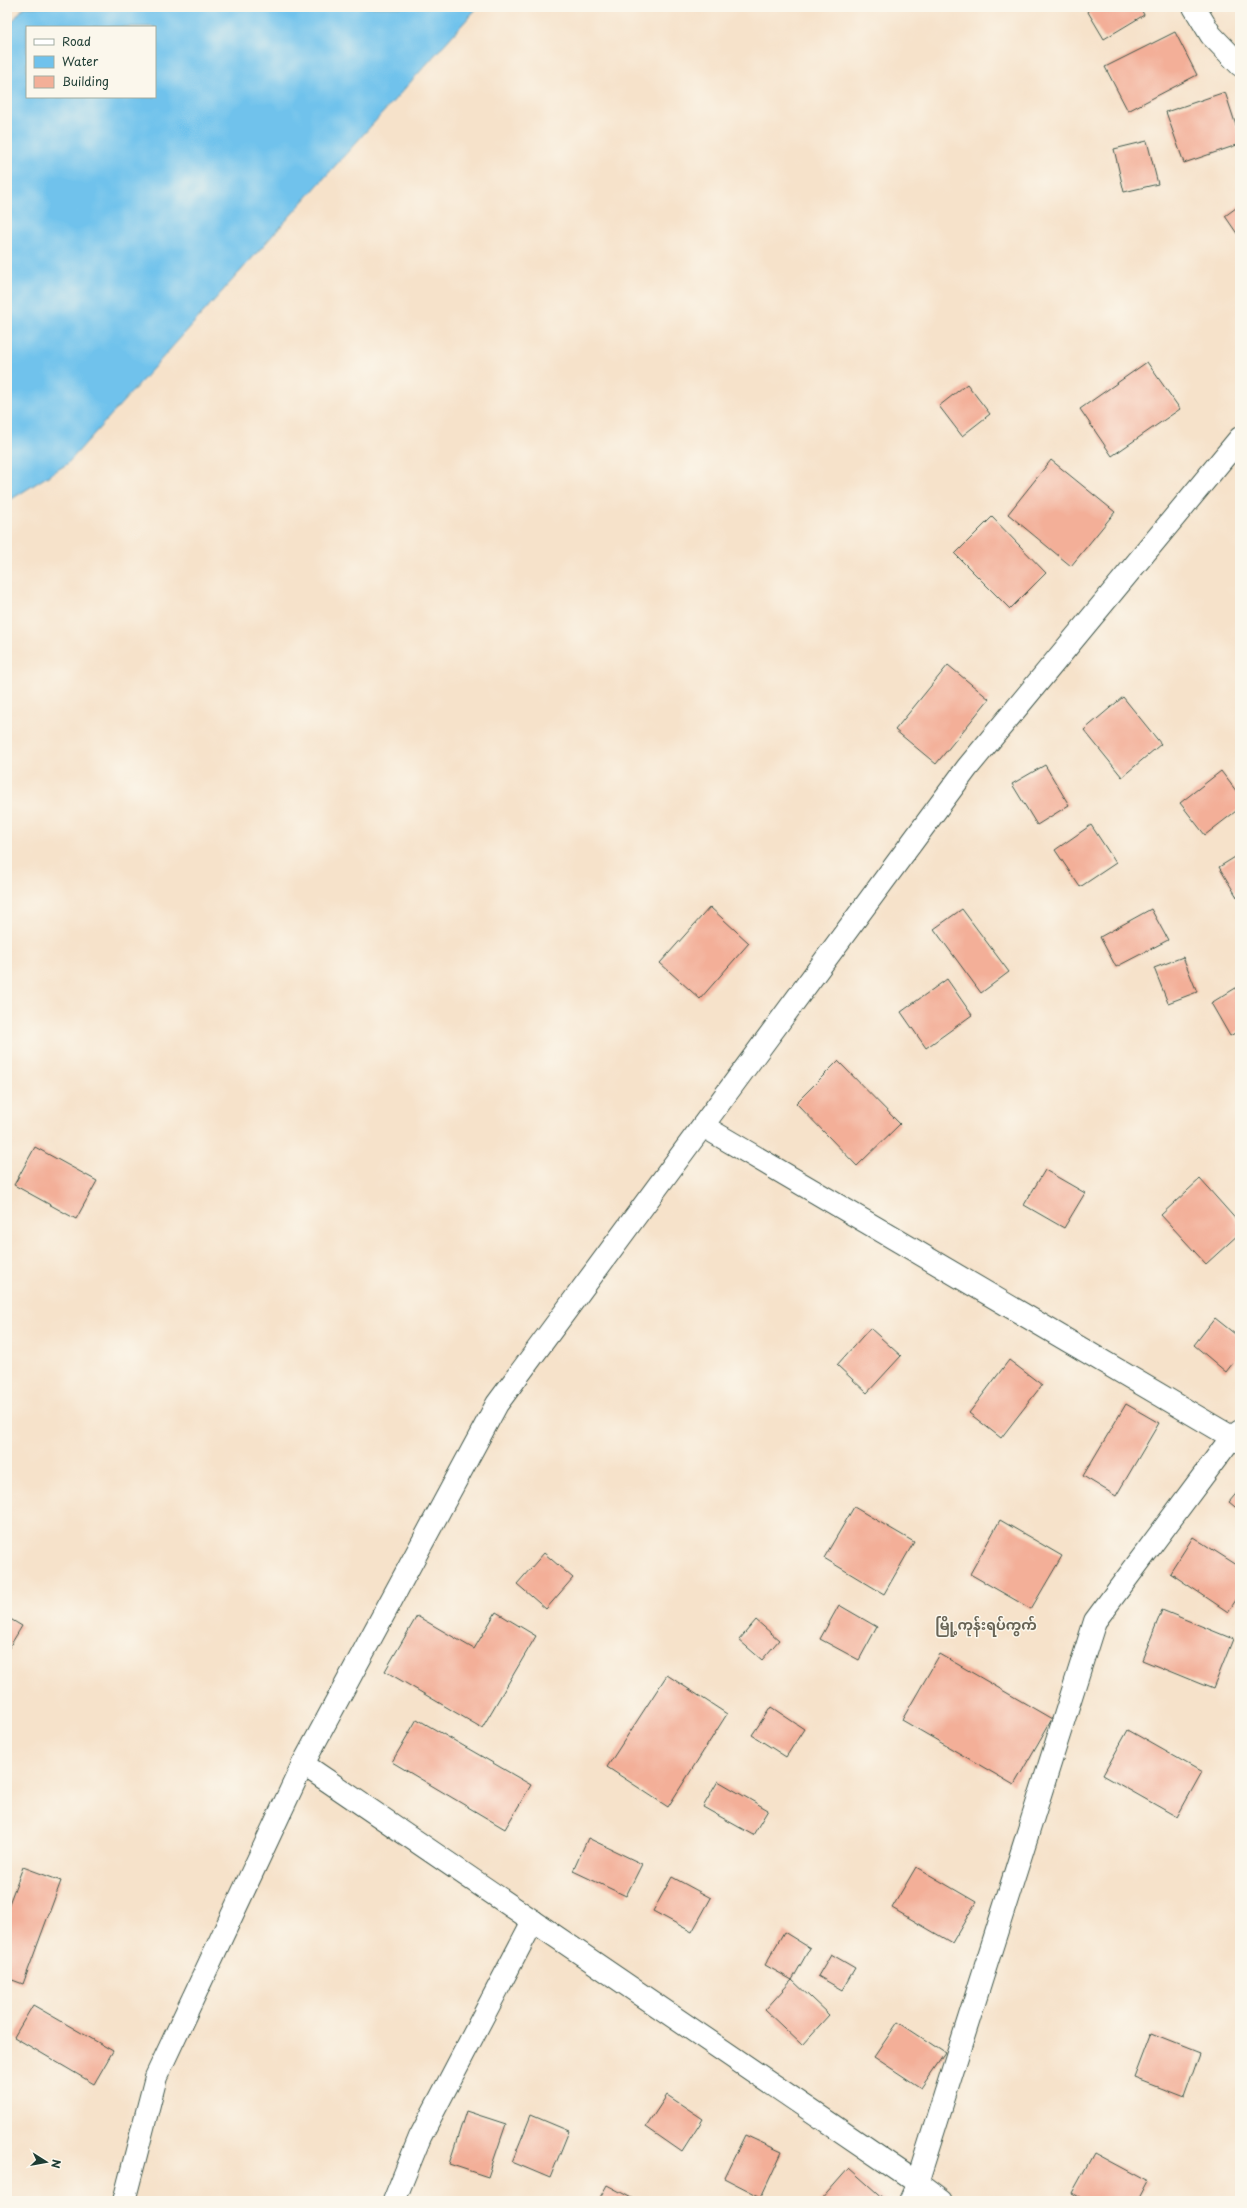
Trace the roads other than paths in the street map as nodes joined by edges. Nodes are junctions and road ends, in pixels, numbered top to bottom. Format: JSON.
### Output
{"nodes":[{"id":1,"x":1194,"y":7,"type":"edge"},
{"id":2,"x":1240,"y":65,"type":"edge"},
{"id":3,"x":1240,"y":438,"type":"edge"},
{"id":4,"x":703,"y":1126,"type":"junction"},
{"id":5,"x":1237,"y":1437,"type":"edge"},
{"id":6,"x":303,"y":1764,"type":"junction"},
{"id":7,"x":533,"y":1921,"type":"junction"},
{"id":8,"x":913,"y":2192,"type":"edge"},
{"id":9,"x":124,"y":2201,"type":"edge"},
{"id":10,"x":394,"y":2201,"type":"edge"},
{"id":11,"x":941,"y":2201,"type":"edge"}],
"edges":[{"from":1,"to":2,"type":"street"},
{"from":3,"to":4,"type":"street"},
{"from":4,"to":5,"type":"street"},
{"from":4,"to":6,"type":"street"},
{"from":5,"to":8,"type":"street"},
{"from":6,"to":7,"type":"street"},
{"from":6,"to":9,"type":"street"},
{"from":7,"to":8,"type":"street"},
{"from":7,"to":10,"type":"street"},
{"from":8,"to":11,"type":"street"}]}
